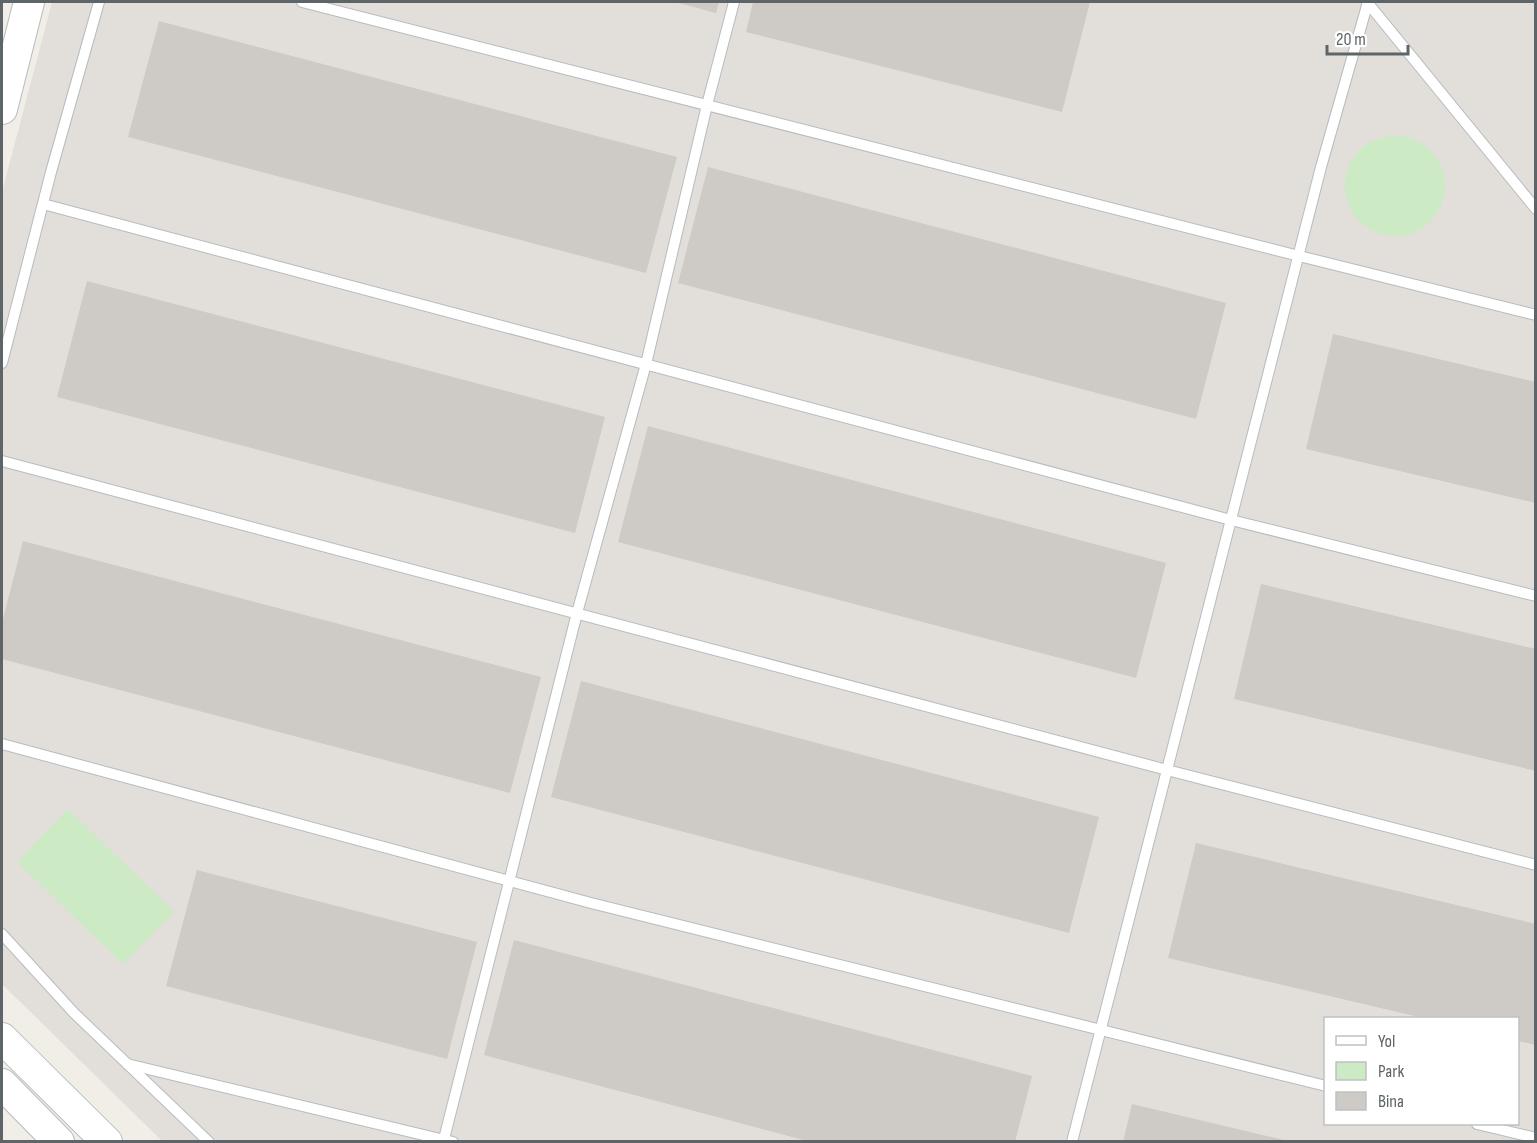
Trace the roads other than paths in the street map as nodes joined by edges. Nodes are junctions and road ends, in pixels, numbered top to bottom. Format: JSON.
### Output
{"nodes":[{"id":1,"x":29,"y":2,"type":"edge"},
{"id":2,"x":99,"y":2,"type":"edge"},
{"id":3,"x":302,"y":2,"type":"edge"},
{"id":4,"x":734,"y":2,"type":"edge"},
{"id":5,"x":1366,"y":2,"type":"edge"},
{"id":6,"x":707,"y":105,"type":"junction"},
{"id":7,"x":2,"y":110,"type":"edge"},
{"id":8,"x":43,"y":204,"type":"junction"},
{"id":9,"x":1536,"y":209,"type":"edge"},
{"id":10,"x":1299,"y":256,"type":"junction"},
{"id":11,"x":1536,"y":315,"type":"edge"},
{"id":12,"x":2,"y":363,"type":"edge"},
{"id":13,"x":646,"y":364,"type":"junction"},
{"id":14,"x":2,"y":461,"type":"edge"},
{"id":15,"x":1231,"y":520,"type":"junction"},
{"id":16,"x":1536,"y":596,"type":"edge"},
{"id":17,"x":577,"y":614,"type":"junction"},
{"id":18,"x":2,"y":744,"type":"edge"},
{"id":19,"x":1167,"y":770,"type":"junction"},
{"id":20,"x":1536,"y":866,"type":"edge"},
{"id":21,"x":510,"y":882,"type":"junction"},
{"id":22,"x":2,"y":934,"type":"edge"},
{"id":23,"x":1101,"y":1029,"type":"junction"},
{"id":24,"x":2,"y":1038,"type":"edge"},
{"id":25,"x":127,"y":1064,"type":"junction"},
{"id":26,"x":2,"y":1084,"type":"edge"},
{"id":27,"x":1324,"y":1085,"type":"edge"},
{"id":28,"x":1481,"y":1125,"type":"edge"},
{"id":29,"x":1536,"y":1138,"type":"edge"},
{"id":30,"x":448,"y":1140,"type":"edge"},
{"id":31,"x":59,"y":1142,"type":"edge"},
{"id":32,"x":107,"y":1142,"type":"edge"},
{"id":33,"x":209,"y":1142,"type":"edge"},
{"id":34,"x":1072,"y":1142,"type":"edge"}],
"edges":[{"from":1,"to":7,"type":"street"},
{"from":2,"to":8,"type":"lane"},
{"from":3,"to":6,"type":"lane"},
{"from":4,"to":6,"type":"lane"},
{"from":5,"to":9,"type":"lane"},
{"from":5,"to":10,"type":"lane"},
{"from":6,"to":10,"type":"lane"},
{"from":6,"to":13,"type":"lane"},
{"from":8,"to":12,"type":"lane"},
{"from":8,"to":13,"type":"lane"},
{"from":10,"to":11,"type":"lane"},
{"from":10,"to":15,"type":"lane"},
{"from":13,"to":15,"type":"lane"},
{"from":13,"to":17,"type":"lane"},
{"from":14,"to":17,"type":"lane"},
{"from":15,"to":16,"type":"lane"},
{"from":15,"to":19,"type":"lane"},
{"from":17,"to":19,"type":"lane"},
{"from":17,"to":21,"type":"lane"},
{"from":18,"to":21,"type":"lane"},
{"from":19,"to":20,"type":"lane"},
{"from":19,"to":23,"type":"lane"},
{"from":21,"to":23,"type":"lane"},
{"from":21,"to":30,"type":"lane"},
{"from":22,"to":25,"type":"lane"},
{"from":23,"to":27,"type":"lane"},
{"from":23,"to":34,"type":"lane"},
{"from":24,"to":32,"type":"street"},
{"from":25,"to":30,"type":"lane"},
{"from":25,"to":33,"type":"lane"},
{"from":26,"to":31,"type":"street"},
{"from":28,"to":29,"type":"lane"}]}
